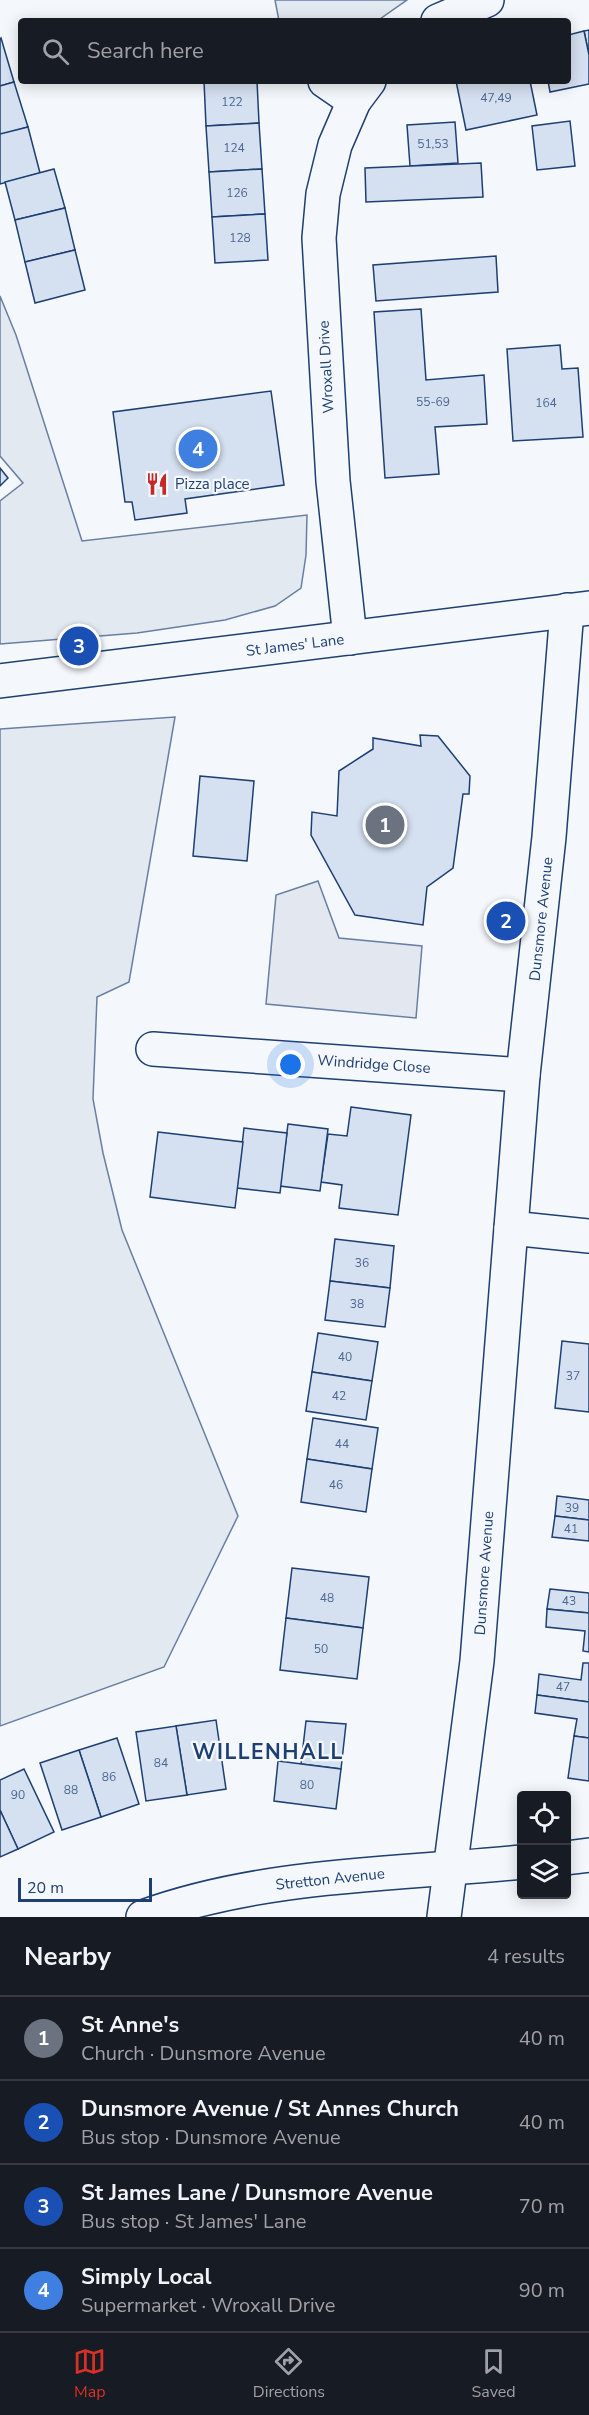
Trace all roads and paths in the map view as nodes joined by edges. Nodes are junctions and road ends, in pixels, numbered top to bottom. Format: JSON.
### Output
{"nodes":[{"id":1,"x":487,"y":0,"type":"edge"},
{"id":2,"x":445,"y":18,"type":"edge"},
{"id":3,"x":336,"y":84,"type":"edge"},
{"id":4,"x":362,"y":91,"type":"edge"},
{"id":5,"x":578,"y":609,"type":"edge"},
{"id":6,"x":350,"y":638,"type":"junction"},
{"id":7,"x":0,"y":681,"type":"edge"},
{"id":8,"x":153,"y":1049,"type":"dead end"},
{"id":9,"x":523,"y":1075,"type":"junction"},
{"id":10,"x":511,"y":1228,"type":"junction"},
{"id":11,"x":589,"y":1236,"type":"edge"},
{"id":12,"x":589,"y":1855,"type":"edge"},
{"id":13,"x":571,"y":1857,"type":"edge"},
{"id":14,"x":517,"y":1862,"type":"edge"},
{"id":15,"x":449,"y":1869,"type":"junction"},
{"id":16,"x":143,"y":1917,"type":"edge"},
{"id":17,"x":444,"y":1917,"type":"edge"}],
"edges":[{"from":1,"to":2,"type":"street"},
{"from":3,"to":4,"type":"street","name":"Wroxall Drive"},
{"from":4,"to":6,"type":"street","name":"Wroxall Drive"},
{"from":5,"to":6,"type":"street","name":"St James' Lane"},
{"from":5,"to":9,"type":"street","name":"Dunsmore Avenue"},
{"from":6,"to":7,"type":"street","name":"St James' Lane"},
{"from":8,"to":9,"type":"street","name":"Windridge Close"},
{"from":9,"to":10,"type":"street","name":"Dunsmore Avenue"},
{"from":10,"to":11,"type":"street"},
{"from":10,"to":15,"type":"street","name":"Dunsmore Avenue"},
{"from":12,"to":13,"type":"street"},
{"from":14,"to":15,"type":"street","name":"Stretton Avenue"},
{"from":15,"to":16,"type":"street","name":"Stretton Avenue"},
{"from":15,"to":17,"type":"street","name":"Dunsmore Avenue"}]}
